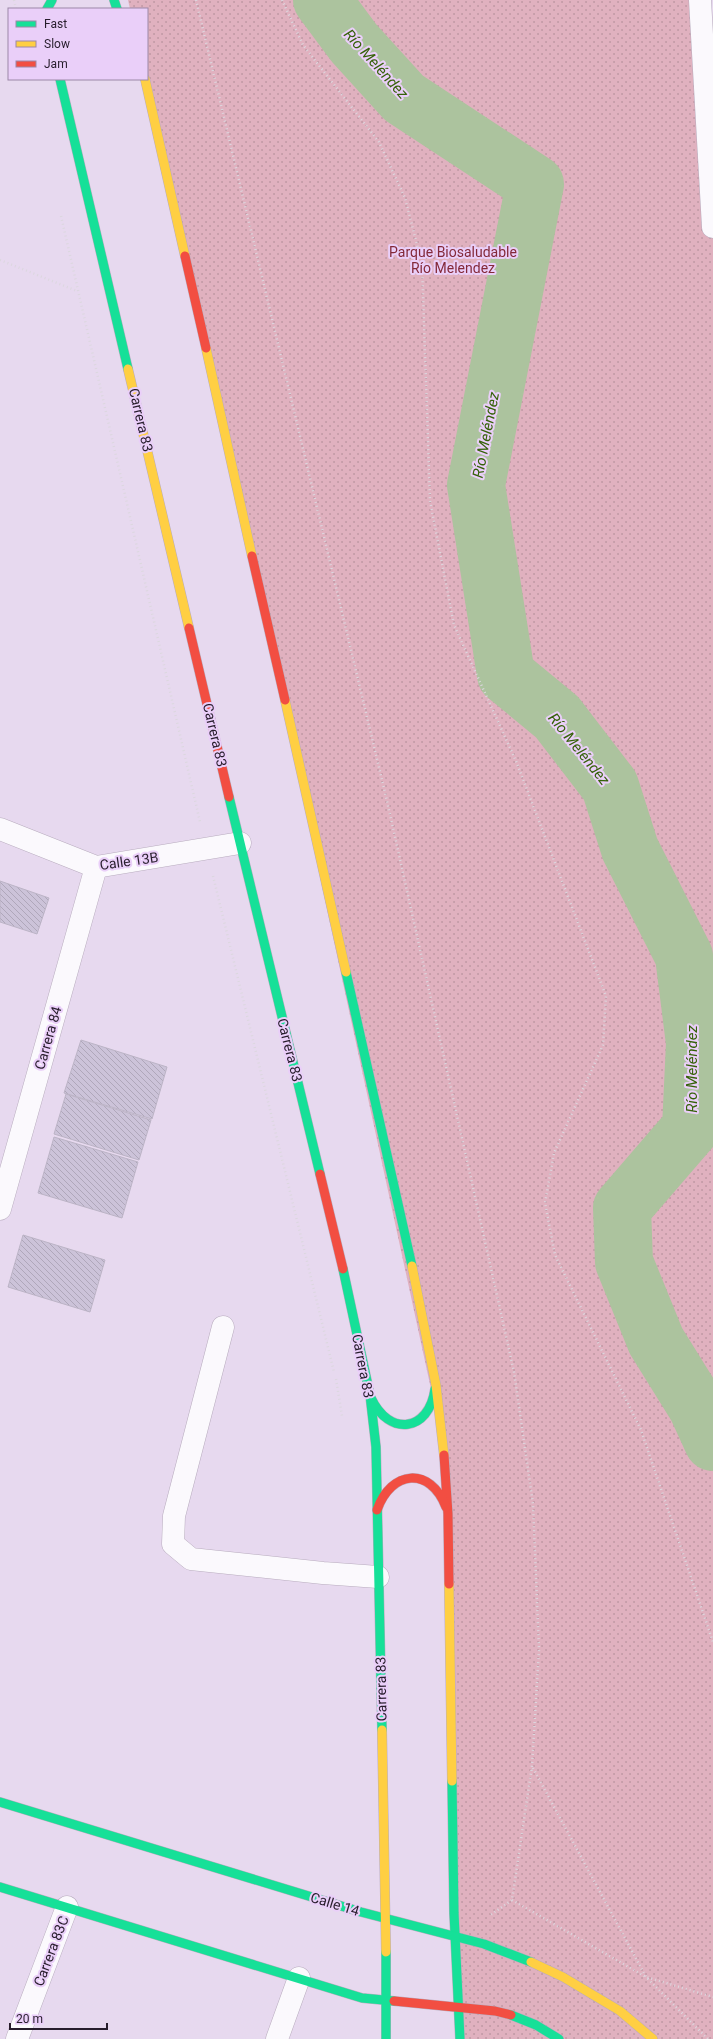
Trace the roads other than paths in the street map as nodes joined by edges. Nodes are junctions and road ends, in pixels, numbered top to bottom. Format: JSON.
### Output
{"nodes":[{"id":1,"x":52,"y":0,"type":"edge"},
{"id":2,"x":700,"y":0,"type":"edge"},
{"id":3,"x":46,"y":8,"type":"edge"},
{"id":4,"x":60,"y":80,"type":"edge"},
{"id":5,"x":145,"y":80,"type":"edge"},
{"id":6,"x":713,"y":227,"type":"edge"},
{"id":7,"x":0,"y":829,"type":"edge"},
{"id":8,"x":240,"y":843,"type":"junction"},
{"id":9,"x":96,"y":867,"type":"junction"},
{"id":10,"x":0,"y":1209,"type":"edge"},
{"id":11,"x":223,"y":1327,"type":"dead end"},
{"id":12,"x":436,"y":1385,"type":"junction"},
{"id":13,"x":370,"y":1395,"type":"junction"},
{"id":14,"x":377,"y":1512,"type":"junction"},
{"id":15,"x":448,"y":1514,"type":"junction"},
{"id":16,"x":378,"y":1577,"type":"junction"},
{"id":17,"x":0,"y":1802,"type":"edge"},
{"id":18,"x":0,"y":1887,"type":"edge"},
{"id":19,"x":67,"y":1907,"type":"junction"},
{"id":20,"x":386,"y":1918,"type":"junction"},
{"id":21,"x":456,"y":1937,"type":"junction"},
{"id":22,"x":299,"y":1978,"type":"junction"},
{"id":23,"x":386,"y":2001,"type":"junction"},
{"id":24,"x":460,"y":2006,"type":"junction"},
{"id":25,"x":17,"y":2039,"type":"edge"},
{"id":26,"x":277,"y":2039,"type":"edge"},
{"id":27,"x":386,"y":2039,"type":"edge"},
{"id":28,"x":460,"y":2039,"type":"edge"},
{"id":29,"x":558,"y":2039,"type":"edge"},
{"id":30,"x":653,"y":2039,"type":"edge"}],
"edges":[{"from":1,"to":3,"type":"street"},
{"from":2,"to":6,"type":"street"},
{"from":4,"to":8,"type":"street","name":"Carrera 83"},
{"from":5,"to":12,"type":"street"},
{"from":7,"to":9,"type":"street","name":"Calle 13B"},
{"from":8,"to":9,"type":"street","name":"Calle 13B"},
{"from":8,"to":13,"type":"street","name":"Carrera 83"},
{"from":9,"to":10,"type":"street","name":"Carrera 84"},
{"from":11,"to":16,"type":"street"},
{"from":12,"to":13,"type":"street"},
{"from":12,"to":15,"type":"street"},
{"from":13,"to":14,"type":"street","name":"Carrera 83"},
{"from":14,"to":15,"type":"street"},
{"from":14,"to":16,"type":"street","name":"Carrera 83"},
{"from":15,"to":21,"type":"street"},
{"from":16,"to":20,"type":"street","name":"Carrera 83"},
{"from":17,"to":20,"type":"street","name":"Calle 14"},
{"from":18,"to":19,"type":"street"},
{"from":19,"to":22,"type":"street"},
{"from":19,"to":25,"type":"street","name":"Carrera 83C"},
{"from":20,"to":21,"type":"street","name":"Calle 14"},
{"from":20,"to":23,"type":"street","name":"Carrera 83"},
{"from":21,"to":24,"type":"street"},
{"from":21,"to":30,"type":"street","name":"Calle 14"},
{"from":22,"to":23,"type":"street"},
{"from":22,"to":26,"type":"street"},
{"from":23,"to":24,"type":"street"},
{"from":23,"to":27,"type":"street","name":"Carrera 83"},
{"from":24,"to":28,"type":"street"},
{"from":24,"to":29,"type":"street"}]}
